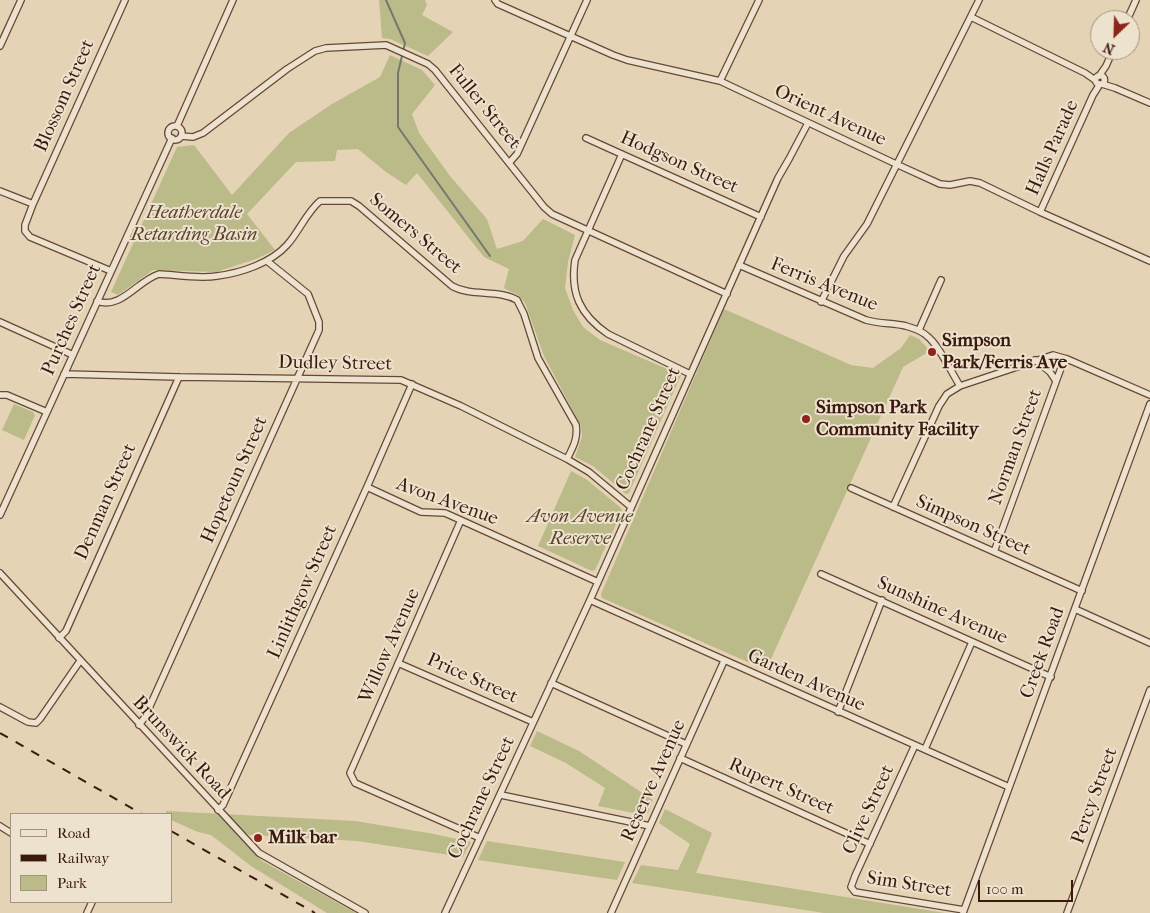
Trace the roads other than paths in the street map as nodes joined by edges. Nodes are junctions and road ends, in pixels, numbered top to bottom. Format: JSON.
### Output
{"nodes":[{"id":1,"x":21,"y":0,"type":"edge"},
{"id":2,"x":125,"y":0,"type":"edge"},
{"id":3,"x":495,"y":0,"type":"edge"},
{"id":4,"x":587,"y":0,"type":"edge"},
{"id":5,"x":759,"y":0,"type":"edge"},
{"id":6,"x":979,"y":0,"type":"edge"},
{"id":7,"x":231,"y":2,"type":"edge"},
{"id":8,"x":971,"y":17,"type":"junction"},
{"id":9,"x":571,"y":36,"type":"junction"},
{"id":10,"x":0,"y":46,"type":"edge"},
{"id":11,"x":1109,"y":60,"type":"edge"},
{"id":12,"x":1100,"y":80,"type":"junction"},
{"id":13,"x":720,"y":81,"type":"junction"},
{"id":14,"x":1150,"y":103,"type":"edge"},
{"id":15,"x":808,"y":123,"type":"junction"},
{"id":16,"x":177,"y":126,"type":"junction"},
{"id":17,"x":181,"y":136,"type":"junction"},
{"id":18,"x":172,"y":138,"type":"junction"},
{"id":19,"x":586,"y":138,"type":"dead end"},
{"id":20,"x":622,"y":154,"type":"junction"},
{"id":21,"x":509,"y":163,"type":"junction"},
{"id":22,"x":896,"y":164,"type":"junction"},
{"id":23,"x":0,"y":191,"type":"edge"},
{"id":24,"x":33,"y":204,"type":"junction"},
{"id":25,"x":1040,"y":212,"type":"junction"},
{"id":26,"x":761,"y":217,"type":"junction"},
{"id":27,"x":587,"y":230,"type":"junction"},
{"id":28,"x":267,"y":261,"type":"junction"},
{"id":29,"x":1150,"y":261,"type":"edge"},
{"id":30,"x":739,"y":265,"type":"junction"},
{"id":31,"x":111,"y":271,"type":"junction"},
{"id":32,"x":941,"y":280,"type":"dead end"},
{"id":33,"x":727,"y":294,"type":"junction"},
{"id":34,"x":97,"y":302,"type":"junction"},
{"id":35,"x":821,"y":302,"type":"junction"},
{"id":36,"x":0,"y":322,"type":"edge"},
{"id":37,"x":919,"y":330,"type":"junction"},
{"id":38,"x":73,"y":355,"type":"junction"},
{"id":39,"x":1067,"y":359,"type":"junction"},
{"id":40,"x":1035,"y":360,"type":"junction"},
{"id":41,"x":64,"y":374,"type":"junction"},
{"id":42,"x":690,"y":374,"type":"junction"},
{"id":43,"x":179,"y":378,"type":"junction"},
{"id":44,"x":297,"y":379,"type":"junction"},
{"id":45,"x":1056,"y":381,"type":"junction"},
{"id":46,"x":412,"y":384,"type":"junction"},
{"id":47,"x":960,"y":386,"type":"junction"},
{"id":48,"x":0,"y":395,"type":"edge"},
{"id":49,"x":1150,"y":395,"type":"edge"},
{"id":50,"x":1150,"y":405,"type":"edge"},
{"id":51,"x":47,"y":412,"type":"junction"},
{"id":52,"x":567,"y":459,"type":"junction"},
{"id":53,"x":367,"y":487,"type":"junction"},
{"id":54,"x":852,"y":488,"type":"dead end"},
{"id":55,"x":2,"y":505,"type":"edge"},
{"id":56,"x":631,"y":507,"type":"junction"},
{"id":57,"x":894,"y":507,"type":"junction"},
{"id":58,"x":0,"y":515,"type":"edge"},
{"id":59,"x":461,"y":520,"type":"junction"},
{"id":60,"x":994,"y":552,"type":"junction"},
{"id":61,"x":0,"y":573,"type":"edge"},
{"id":62,"x":821,"y":574,"type":"dead end"},
{"id":63,"x":598,"y":582,"type":"junction"},
{"id":64,"x":1082,"y":591,"type":"junction"},
{"id":65,"x":590,"y":600,"type":"junction"},
{"id":66,"x":882,"y":600,"type":"junction"},
{"id":67,"x":1075,"y":609,"type":"junction"},
{"id":68,"x":60,"y":638,"type":"junction"},
{"id":69,"x":972,"y":642,"type":"junction"},
{"id":70,"x":1150,"y":643,"type":"edge"},
{"id":71,"x":80,"y":661,"type":"junction"},
{"id":72,"x":724,"y":661,"type":"junction"},
{"id":73,"x":398,"y":663,"type":"junction"},
{"id":74,"x":1051,"y":677,"type":"junction"},
{"id":75,"x":551,"y":683,"type":"junction"},
{"id":76,"x":1150,"y":690,"type":"edge"},
{"id":77,"x":0,"y":707,"type":"edge"},
{"id":78,"x":838,"y":712,"type":"junction"},
{"id":79,"x":533,"y":722,"type":"junction"},
{"id":80,"x":139,"y":725,"type":"junction"},
{"id":81,"x":686,"y":744,"type":"junction"},
{"id":82,"x":915,"y":745,"type":"junction"},
{"id":83,"x":925,"y":749,"type":"junction"},
{"id":84,"x":680,"y":758,"type":"junction"},
{"id":85,"x":1010,"y":788,"type":"junction"},
{"id":86,"x":501,"y":795,"type":"junction"},
{"id":87,"x":218,"y":810,"type":"junction"},
{"id":88,"x":650,"y":826,"type":"junction"},
{"id":89,"x":480,"y":838,"type":"junction"},
{"id":90,"x":870,"y":844,"type":"junction"},
{"id":91,"x":851,"y":887,"type":"joint"},
{"id":92,"x":963,"y":911,"type":"edge"},
{"id":93,"x":365,"y":913,"type":"edge"},
{"id":94,"x":445,"y":913,"type":"edge"},
{"id":95,"x":611,"y":913,"type":"edge"},
{"id":96,"x":1067,"y":913,"type":"edge"}],
"edges":[{"from":1,"to":10,"type":"street"},
{"from":2,"to":24,"type":"street","name":"Blossom Street"},
{"from":3,"to":9,"type":"street","name":"Orient Avenue"},
{"from":4,"to":9,"type":"street"},
{"from":5,"to":13,"type":"street"},
{"from":6,"to":8,"type":"street"},
{"from":7,"to":16,"type":"street","name":"Purches Street"},
{"from":8,"to":12,"type":"street"},
{"from":8,"to":22,"type":"street"},
{"from":9,"to":13,"type":"street","name":"Orient Avenue"},
{"from":9,"to":21,"type":"street"},
{"from":11,"to":12,"type":"street","name":"Halls Parade"},
{"from":12,"to":14,"type":"street"},
{"from":12,"to":25,"type":"street","name":"Halls Parade"},
{"from":13,"to":15,"type":"street","name":"Orient Avenue"},
{"from":15,"to":22,"type":"street","name":"Orient Avenue"},
{"from":15,"to":26,"type":"street","name":"Cochrane Street"},
{"from":16,"to":17,"type":"street"},
{"from":16,"to":18,"type":"street","name":"Purches Street"},
{"from":17,"to":18,"type":"street"},
{"from":17,"to":21,"type":"street","name":"Fuller Street"},
{"from":18,"to":31,"type":"street","name":"Purches Street"},
{"from":19,"to":20,"type":"street","name":"Hodgson Street"},
{"from":20,"to":26,"type":"street","name":"Hodgson Street"},
{"from":20,"to":27,"type":"street"},
{"from":21,"to":27,"type":"street","name":"Fuller Street"},
{"from":22,"to":25,"type":"street","name":"Orient Avenue"},
{"from":22,"to":35,"type":"street"},
{"from":23,"to":24,"type":"street"},
{"from":24,"to":31,"type":"street","name":"Blossom Street"},
{"from":25,"to":29,"type":"street","name":"Orient Avenue"},
{"from":26,"to":30,"type":"street","name":"Cochrane Street"},
{"from":27,"to":33,"type":"street","name":"Fuller Street"},
{"from":27,"to":42,"type":"street"},
{"from":28,"to":34,"type":"street","name":"Somers Street"},
{"from":28,"to":44,"type":"street","name":"Hopetoun Street"},
{"from":28,"to":52,"type":"street","name":"Somers Street"},
{"from":30,"to":33,"type":"street","name":"Cochrane Street"},
{"from":30,"to":35,"type":"street","name":"Ferris Avenue"},
{"from":31,"to":34,"type":"street","name":"Purches Street"},
{"from":32,"to":37,"type":"street"},
{"from":33,"to":42,"type":"street","name":"Cochrane Street"},
{"from":34,"to":38,"type":"street","name":"Purches Street"},
{"from":35,"to":37,"type":"street","name":"Ferris Avenue"},
{"from":36,"to":38,"type":"street"},
{"from":37,"to":47,"type":"street"},
{"from":38,"to":41,"type":"street","name":"Purches Street"},
{"from":39,"to":40,"type":"street"},
{"from":39,"to":45,"type":"street","name":"Norman Street"},
{"from":39,"to":49,"type":"street"},
{"from":40,"to":45,"type":"street","name":"Norman Street"},
{"from":40,"to":47,"type":"street"},
{"from":41,"to":43,"type":"street","name":"Dudley Street"},
{"from":41,"to":51,"type":"street","name":"Purches Street"},
{"from":42,"to":56,"type":"street","name":"Cochrane Street"},
{"from":43,"to":44,"type":"street","name":"Dudley Street"},
{"from":43,"to":68,"type":"street","name":"Denman Street"},
{"from":44,"to":46,"type":"street","name":"Dudley Street"},
{"from":44,"to":80,"type":"street","name":"Hopetoun Street"},
{"from":45,"to":60,"type":"street","name":"Norman Street"},
{"from":46,"to":52,"type":"street","name":"Dudley Street"},
{"from":46,"to":53,"type":"street","name":"Linlithgow Street"},
{"from":47,"to":57,"type":"street"},
{"from":48,"to":51,"type":"street"},
{"from":50,"to":64,"type":"street","name":"Creek Road"},
{"from":51,"to":55,"type":"street","name":"Purches Street"},
{"from":52,"to":56,"type":"street","name":"Dudley Street"},
{"from":53,"to":59,"type":"street","name":"Avon Avenue"},
{"from":53,"to":87,"type":"street","name":"Linlithgow Street"},
{"from":54,"to":57,"type":"street","name":"Simpson Street"},
{"from":55,"to":58,"type":"street","name":"Purches Street"},
{"from":56,"to":63,"type":"street","name":"Cochrane Street"},
{"from":57,"to":60,"type":"street","name":"Simpson Street"},
{"from":59,"to":63,"type":"street","name":"Avon Avenue"},
{"from":59,"to":73,"type":"street","name":"Willow Avenue"},
{"from":60,"to":64,"type":"street","name":"Simpson Street"},
{"from":61,"to":68,"type":"street","name":"Brunswick Road"},
{"from":62,"to":66,"type":"street","name":"Sunshine Avenue"},
{"from":63,"to":65,"type":"street","name":"Cochrane Street"},
{"from":64,"to":67,"type":"street","name":"Creek Road"},
{"from":65,"to":72,"type":"street","name":"Garden Avenue"},
{"from":65,"to":75,"type":"street","name":"Cochrane Street"},
{"from":66,"to":69,"type":"street","name":"Sunshine Avenue"},
{"from":66,"to":78,"type":"street"},
{"from":67,"to":70,"type":"street"},
{"from":67,"to":74,"type":"street","name":"Creek Road"},
{"from":68,"to":71,"type":"street","name":"Brunswick Road"},
{"from":69,"to":74,"type":"street","name":"Sunshine Avenue"},
{"from":69,"to":83,"type":"street"},
{"from":71,"to":77,"type":"street"},
{"from":71,"to":80,"type":"street","name":"Brunswick Road"},
{"from":72,"to":78,"type":"street","name":"Garden Avenue"},
{"from":72,"to":81,"type":"street","name":"Reserve Avenue"},
{"from":73,"to":79,"type":"street","name":"Price Street"},
{"from":73,"to":89,"type":"street","name":"Willow Avenue"},
{"from":74,"to":85,"type":"street","name":"Creek Road"},
{"from":75,"to":79,"type":"street","name":"Cochrane Street"},
{"from":75,"to":81,"type":"street"},
{"from":76,"to":96,"type":"street","name":"Percy Street"},
{"from":78,"to":82,"type":"street","name":"Garden Avenue"},
{"from":79,"to":86,"type":"street","name":"Cochrane Street"},
{"from":80,"to":87,"type":"street","name":"Brunswick Road"},
{"from":81,"to":84,"type":"street","name":"Reserve Avenue"},
{"from":82,"to":83,"type":"street","name":"Garden Avenue"},
{"from":82,"to":90,"type":"street","name":"Clive Street"},
{"from":83,"to":85,"type":"street","name":"Garden Avenue"},
{"from":84,"to":88,"type":"street","name":"Reserve Avenue"},
{"from":84,"to":90,"type":"street","name":"Rupert Street"},
{"from":85,"to":92,"type":"street","name":"Creek Road"},
{"from":86,"to":88,"type":"street"},
{"from":86,"to":89,"type":"street","name":"Cochrane Street"},
{"from":87,"to":93,"type":"street","name":"Brunswick Road"},
{"from":88,"to":95,"type":"street","name":"Reserve Avenue"},
{"from":89,"to":94,"type":"street","name":"Cochrane Street"},
{"from":90,"to":91,"type":"street","name":"Clive Street"},
{"from":91,"to":92,"type":"street","name":"Sim Street"}]}
